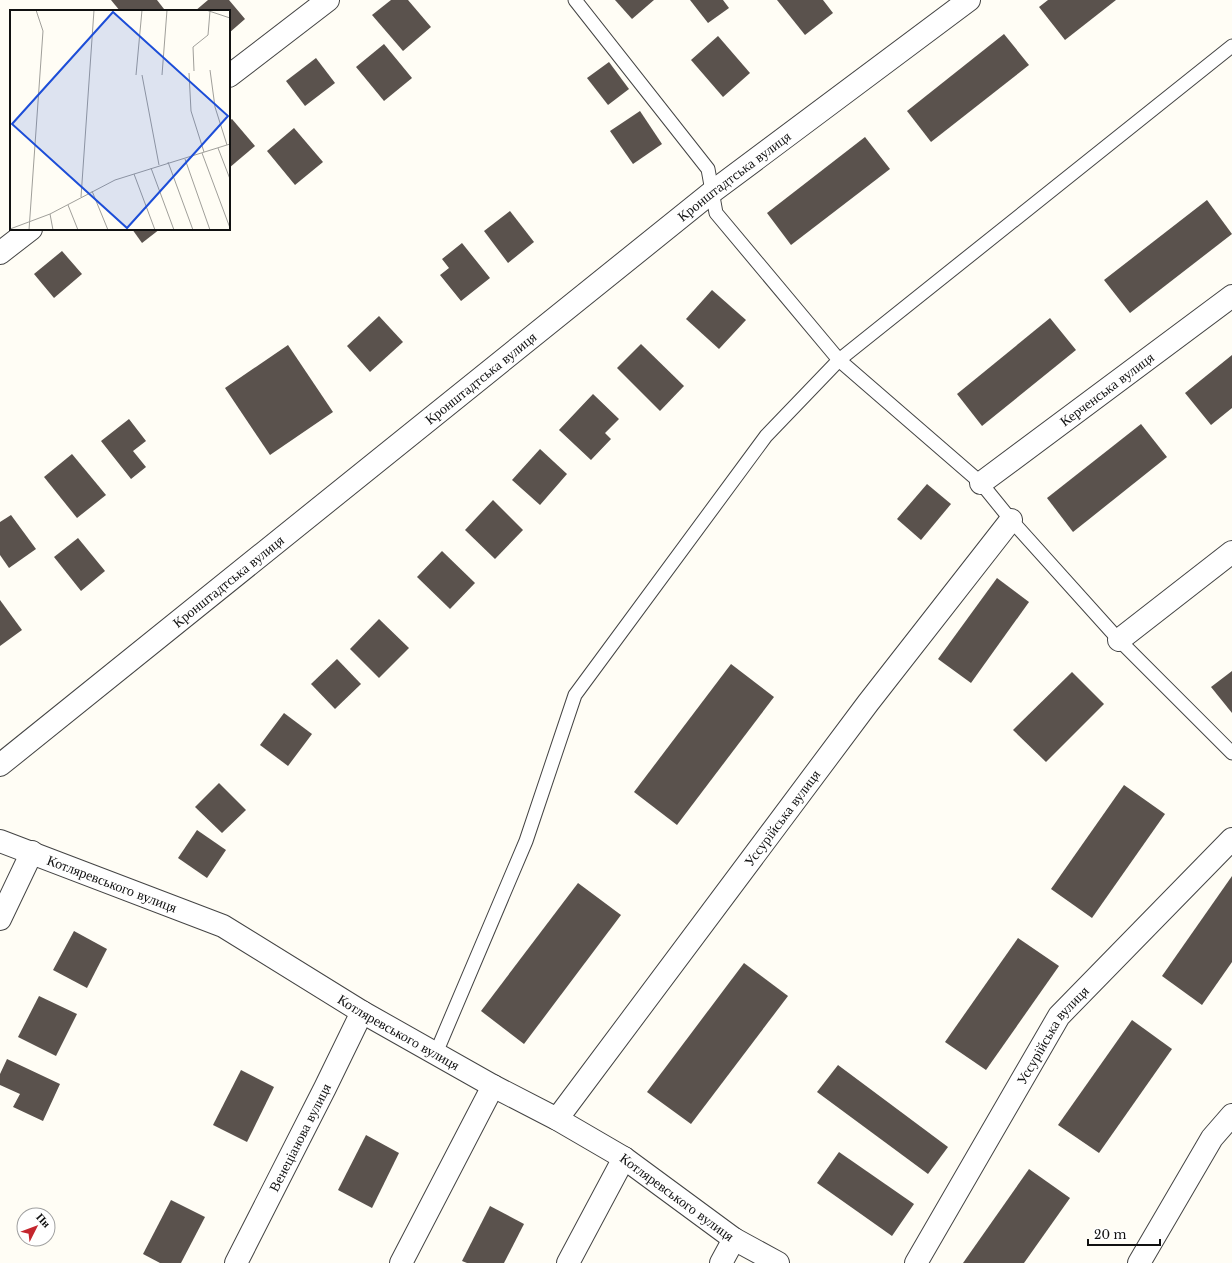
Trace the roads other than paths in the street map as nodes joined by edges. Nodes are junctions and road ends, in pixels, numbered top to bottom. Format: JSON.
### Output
{"nodes":[{"id":1,"x":328,"y":0,"type":"edge"},
{"id":2,"x":575,"y":0,"type":"edge"},
{"id":3,"x":969,"y":0,"type":"edge"},
{"id":4,"x":1232,"y":46,"type":"edge"},
{"id":5,"x":230,"y":75,"type":"edge"},
{"id":6,"x":712,"y":192,"type":"junction"},
{"id":7,"x":30,"y":230,"type":"edge"},
{"id":8,"x":0,"y":253,"type":"edge"},
{"id":9,"x":1232,"y":296,"type":"edge"},
{"id":10,"x":839,"y":360,"type":"junction"},
{"id":11,"x":981,"y":483,"type":"junction"},
{"id":12,"x":1011,"y":520,"type":"junction"},
{"id":13,"x":1232,"y":552,"type":"edge"},
{"id":14,"x":1119,"y":640,"type":"junction"},
{"id":15,"x":1232,"y":753,"type":"edge"},
{"id":16,"x":0,"y":765,"type":"edge"},
{"id":17,"x":1232,"y":839,"type":"edge"},
{"id":18,"x":0,"y":840,"type":"edge"},
{"id":19,"x":32,"y":852,"type":"junction"},
{"id":20,"x":0,"y":918,"type":"edge"},
{"id":21,"x":362,"y":1012,"type":"junction"},
{"id":22,"x":436,"y":1053,"type":"junction"},
{"id":23,"x":493,"y":1086,"type":"junction"},
{"id":24,"x":1232,"y":1115,"type":"edge"},
{"id":25,"x":557,"y":1119,"type":"junction"},
{"id":26,"x":624,"y":1158,"type":"junction"},
{"id":27,"x":734,"y":1239,"type":"junction"},
{"id":28,"x":236,"y":1263,"type":"edge"},
{"id":29,"x":402,"y":1263,"type":"edge"},
{"id":30,"x":568,"y":1263,"type":"edge"},
{"id":31,"x":721,"y":1263,"type":"edge"},
{"id":32,"x":778,"y":1263,"type":"edge"},
{"id":33,"x":916,"y":1263,"type":"edge"},
{"id":34,"x":1139,"y":1263,"type":"edge"}],
"edges":[{"from":1,"to":5,"type":"street"},
{"from":2,"to":6,"type":"lane"},
{"from":3,"to":6,"type":"street","name":"Кронштадтська вулиця"},
{"from":4,"to":10,"type":"lane"},
{"from":6,"to":10,"type":"lane"},
{"from":6,"to":16,"type":"street","name":"Кронштадтська вулиця"},
{"from":7,"to":8,"type":"street"},
{"from":9,"to":11,"type":"street","name":"Керченська вулиця"},
{"from":10,"to":11,"type":"lane"},
{"from":10,"to":22,"type":"lane"},
{"from":11,"to":12,"type":"lane"},
{"from":12,"to":14,"type":"lane"},
{"from":12,"to":25,"type":"street","name":"Уссурійська вулиця"},
{"from":13,"to":14,"type":"street"},
{"from":14,"to":15,"type":"lane"},
{"from":17,"to":33,"type":"street","name":"Уссурійська вулиця"},
{"from":18,"to":19,"type":"street","name":"Котляревського вулиця"},
{"from":19,"to":20,"type":"street"},
{"from":19,"to":21,"type":"street","name":"Котляревського вулиця"},
{"from":21,"to":22,"type":"street","name":"Котляревського вулиця"},
{"from":21,"to":28,"type":"street","name":"Венеціанова вулиця"},
{"from":22,"to":23,"type":"street","name":"Котляревського вулиця"},
{"from":23,"to":25,"type":"street","name":"Котляревського вулиця"},
{"from":23,"to":29,"type":"street"},
{"from":24,"to":34,"type":"street"},
{"from":25,"to":26,"type":"street","name":"Котляревського вулиця"},
{"from":26,"to":27,"type":"street","name":"Котляревського вулиця"},
{"from":26,"to":30,"type":"street"},
{"from":27,"to":31,"type":"street"},
{"from":27,"to":32,"type":"street","name":"Котляревського вулиця"}]}
